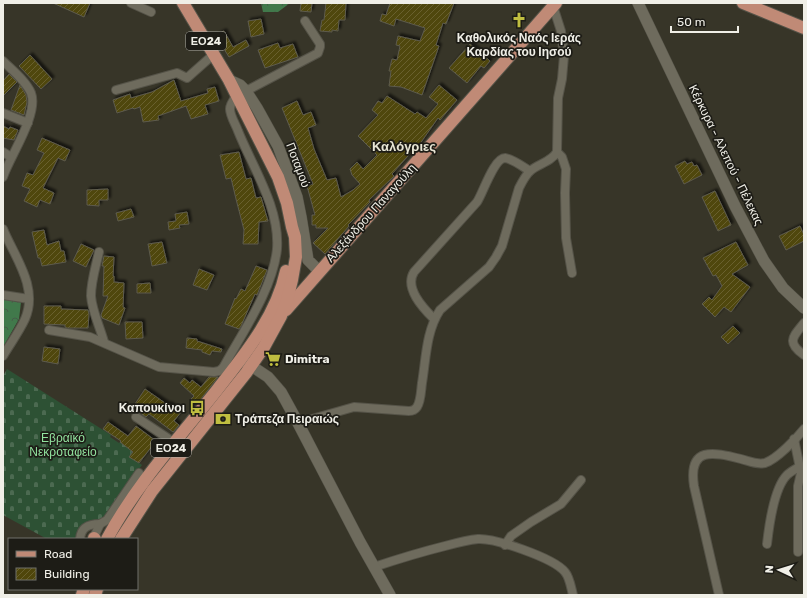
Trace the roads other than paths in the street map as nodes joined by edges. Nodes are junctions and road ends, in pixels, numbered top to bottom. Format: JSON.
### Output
{"nodes":[{"id":1,"x":131,"y":3,"type":"edge"},
{"id":2,"x":183,"y":3,"type":"edge"},
{"id":3,"x":638,"y":3,"type":"edge"},
{"id":4,"x":743,"y":3,"type":"edge"},
{"id":5,"x":554,"y":5,"type":"edge"},
{"id":6,"x":151,"y":12,"type":"dead end"},
{"id":7,"x":305,"y":21,"type":"dead end"},
{"id":8,"x":804,"y":28,"type":"edge"},
{"id":9,"x":214,"y":54,"type":"junction"},
{"id":10,"x":3,"y":61,"type":"edge"},
{"id":11,"x":116,"y":90,"type":"dead end"},
{"id":12,"x":241,"y":93,"type":"junction"},
{"id":13,"x":3,"y":112,"type":"edge"},
{"id":14,"x":28,"y":123,"type":"junction"},
{"id":15,"x":3,"y":152,"type":"edge"},
{"id":16,"x":557,"y":152,"type":"junction"},
{"id":17,"x":11,"y":157,"type":"junction"},
{"id":18,"x":530,"y":171,"type":"junction"},
{"id":19,"x":3,"y":177,"type":"edge"},
{"id":20,"x":292,"y":227,"type":"junction"},
{"id":21,"x":3,"y":228,"type":"edge"},
{"id":22,"x":99,"y":252,"type":"dead end"},
{"id":23,"x":319,"y":271,"type":"junction"},
{"id":24,"x":572,"y":274,"type":"dead end"},
{"id":25,"x":3,"y":295,"type":"edge"},
{"id":26,"x":29,"y":299,"type":"junction"},
{"id":27,"x":804,"y":308,"type":"edge"},
{"id":28,"x":281,"y":316,"type":"junction"},
{"id":29,"x":434,"y":319,"type":"junction"},
{"id":30,"x":804,"y":323,"type":"edge"},
{"id":31,"x":49,"y":330,"type":"dead end"},
{"id":32,"x":104,"y":342,"type":"junction"},
{"id":33,"x":804,"y":355,"type":"edge"},
{"id":34,"x":3,"y":356,"type":"edge"},
{"id":35,"x":240,"y":360,"type":"junction"},
{"id":36,"x":252,"y":366,"type":"junction"},
{"id":37,"x":226,"y":371,"type":"junction"},
{"id":38,"x":136,"y":417,"type":"dead end"},
{"id":39,"x":298,"y":423,"type":"junction"},
{"id":40,"x":804,"y":429,"type":"edge"},
{"id":41,"x":794,"y":439,"type":"junction"},
{"id":42,"x":175,"y":443,"type":"junction"},
{"id":43,"x":800,"y":466,"type":"junction"},
{"id":44,"x":139,"y":473,"type":"dead end"},
{"id":45,"x":581,"y":480,"type":"dead end"},
{"id":46,"x":130,"y":493,"type":"junction"},
{"id":47,"x":100,"y":524,"type":"junction"},
{"id":48,"x":80,"y":538,"type":"edge"},
{"id":49,"x":94,"y":538,"type":"edge"},
{"id":50,"x":108,"y":538,"type":"edge"},
{"id":51,"x":121,"y":538,"type":"edge"},
{"id":52,"x":505,"y":544,"type":"junction"},
{"id":53,"x":767,"y":544,"type":"dead end"},
{"id":54,"x":798,"y":552,"type":"dead end"},
{"id":55,"x":374,"y":567,"type":"junction"},
{"id":56,"x":390,"y":595,"type":"edge"},
{"id":57,"x":573,"y":595,"type":"edge"},
{"id":58,"x":719,"y":595,"type":"edge"}],
"edges":[{"from":1,"to":6,"type":"street"},
{"from":2,"to":9,"type":"main road","number":"ΕΟ24"},
{"from":3,"to":27,"type":"street","name":"Κέρκυρα - Αλεπού - Πέλεκας"},
{"from":4,"to":8,"type":"main road"},
{"from":5,"to":16,"type":"street"},
{"from":5,"to":23,"type":"main road","name":"Αλεξάνδρου Παναγούλη"},
{"from":7,"to":12,"type":"street"},
{"from":9,"to":11,"type":"street"},
{"from":9,"to":12,"type":"main road","number":"ΕΟ24"},
{"from":10,"to":14,"type":"street"},
{"from":12,"to":20,"type":"main road","number":"ΕΟ24"},
{"from":12,"to":23,"type":"street","name":"Ποταμού"},
{"from":12,"to":37,"type":"street"},
{"from":13,"to":14,"type":"street"},
{"from":14,"to":17,"type":"street"},
{"from":15,"to":17,"type":"street"},
{"from":16,"to":18,"type":"street"},
{"from":16,"to":24,"type":"street"},
{"from":17,"to":19,"type":"street"},
{"from":18,"to":29,"type":"street"},
{"from":18,"to":29,"type":"street"},
{"from":20,"to":28,"type":"main road","number":"ΕΟ24"},
{"from":20,"to":35,"type":"main road","number":"ΕΟ24"},
{"from":21,"to":26,"type":"street"},
{"from":22,"to":32,"type":"street"},
{"from":23,"to":28,"type":"main road","name":"Αλεξάνδρου Παναγούλη"},
{"from":25,"to":26,"type":"street"},
{"from":26,"to":34,"type":"street"},
{"from":28,"to":36,"type":"main road","number":"ΕΟ24"},
{"from":29,"to":39,"type":"street"},
{"from":30,"to":33,"type":"street"},
{"from":31,"to":32,"type":"street"},
{"from":32,"to":37,"type":"street"},
{"from":35,"to":36,"type":"street"},
{"from":35,"to":37,"type":"main road","number":"ΕΟ24"},
{"from":36,"to":39,"type":"street"},
{"from":36,"to":51,"type":"main road","number":"ΕΟ24"},
{"from":37,"to":42,"type":"main road","number":"ΕΟ24"},
{"from":38,"to":42,"type":"street"},
{"from":39,"to":55,"type":"street"},
{"from":40,"to":41,"type":"street"},
{"from":41,"to":43,"type":"street"},
{"from":41,"to":58,"type":"street"},
{"from":42,"to":46,"type":"main road","number":"ΕΟ24"},
{"from":43,"to":53,"type":"street"},
{"from":43,"to":54,"type":"street"},
{"from":44,"to":46,"type":"street"},
{"from":45,"to":52,"type":"street"},
{"from":46,"to":47,"type":"street"},
{"from":46,"to":50,"type":"main road","number":"ΕΟ24"},
{"from":47,"to":48,"type":"street"},
{"from":47,"to":49,"type":"street"},
{"from":52,"to":55,"type":"street"},
{"from":52,"to":57,"type":"street"},
{"from":55,"to":56,"type":"street"}]}
